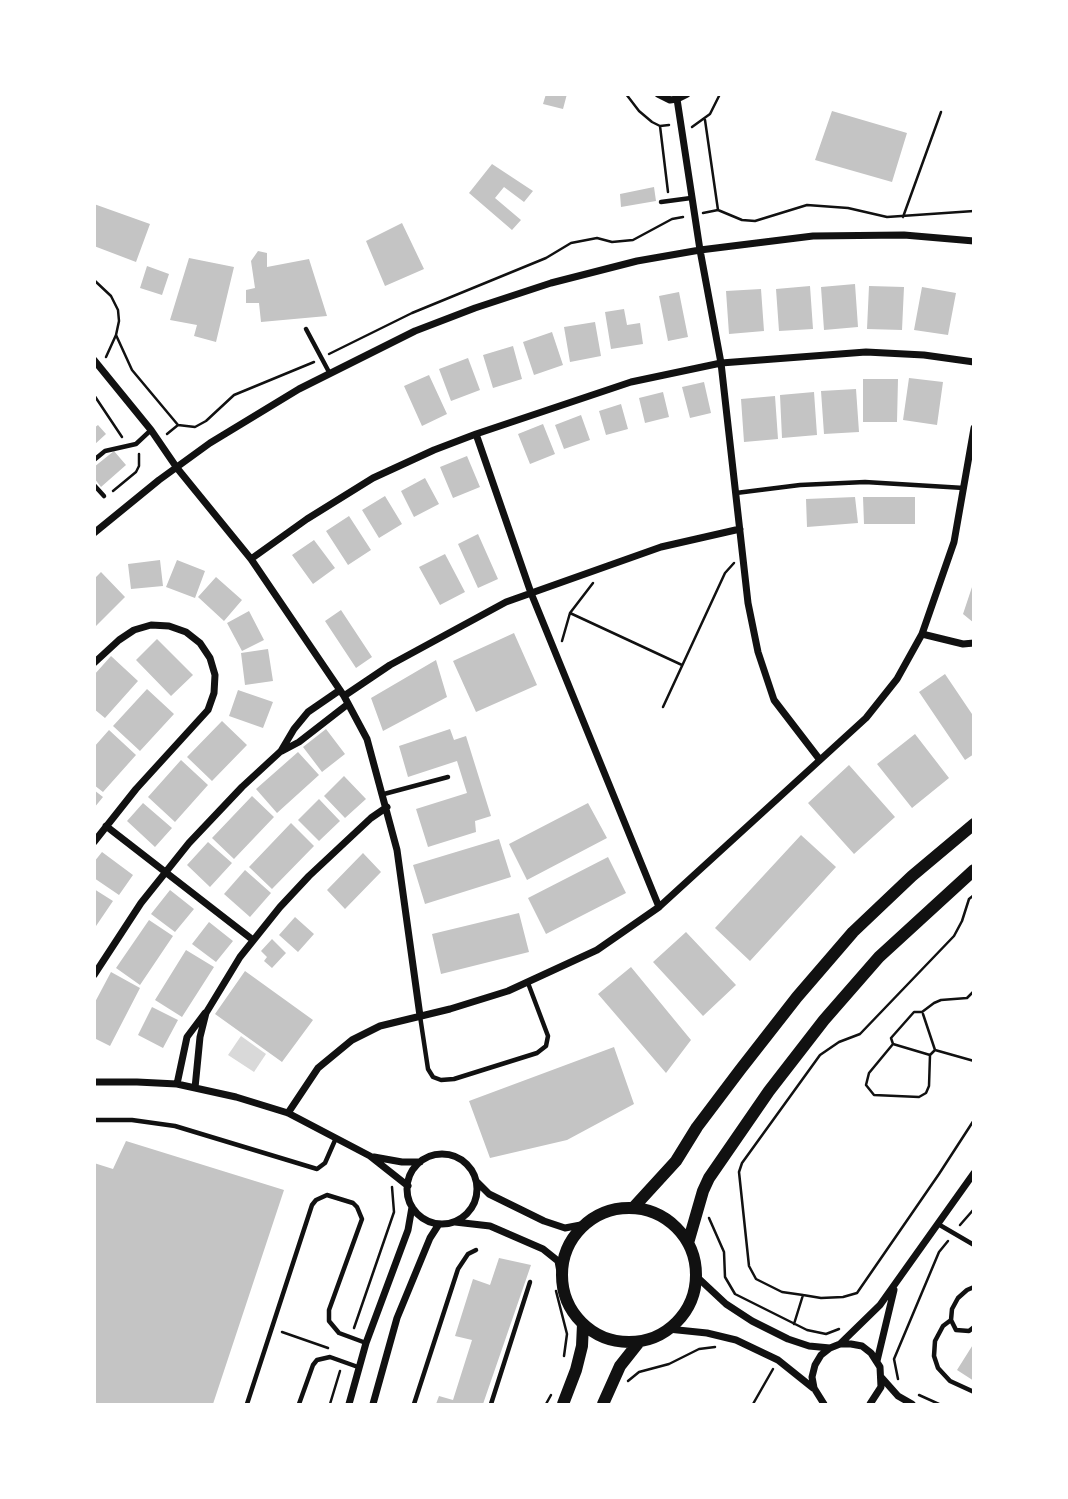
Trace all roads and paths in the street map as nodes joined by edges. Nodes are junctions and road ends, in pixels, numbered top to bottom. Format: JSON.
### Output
{"nodes":[{"id":1,"x":658,"y":94,"type":"edge"},
{"id":2,"x":687,"y":94,"type":"edge"},
{"id":3,"x":677,"y":99,"type":"junction"},
{"id":4,"x":941,"y":112,"type":"dead end"},
{"id":5,"x":705,"y":118,"type":"dead end"},
{"id":6,"x":660,"y":126,"type":"dead end"},
{"id":7,"x":692,"y":198,"type":"junction"},
{"id":8,"x":670,"y":201,"type":"junction"},
{"id":9,"x":661,"y":202,"type":"dead end"},
{"id":10,"x":718,"y":210,"type":"dead end"},
{"id":11,"x":903,"y":217,"type":"dead end"},
{"id":12,"x":672,"y":219,"type":"dead end"},
{"id":13,"x":974,"y":241,"type":"edge"},
{"id":14,"x":700,"y":250,"type":"junction"},
{"id":15,"x":94,"y":280,"type":"edge"},
{"id":16,"x":306,"y":329,"type":"dead end"},
{"id":17,"x":116,"y":335,"type":"junction"},
{"id":18,"x":96,"y":362,"type":"edge"},
{"id":19,"x":974,"y":362,"type":"edge"},
{"id":20,"x":721,"y":363,"type":"junction"},
{"id":21,"x":329,"y":372,"type":"junction"},
{"id":22,"x":94,"y":395,"type":"edge"},
{"id":23,"x":178,"y":425,"type":"dead end"},
{"id":24,"x":974,"y":428,"type":"edge"},
{"id":25,"x":151,"y":430,"type":"junction"},
{"id":26,"x":476,"y":434,"type":"junction"},
{"id":27,"x":127,"y":446,"type":"junction"},
{"id":28,"x":138,"y":455,"type":"dead end"},
{"id":29,"x":94,"y":460,"type":"edge"},
{"id":30,"x":177,"y":468,"type":"junction"},
{"id":31,"x":94,"y":485,"type":"edge"},
{"id":32,"x":964,"y":488,"type":"junction"},
{"id":33,"x":736,"y":493,"type":"junction"},
{"id":34,"x":104,"y":496,"type":"dead end"},
{"id":35,"x":740,"y":529,"type":"junction"},
{"id":36,"x":94,"y":533,"type":"edge"},
{"id":37,"x":743,"y":553,"type":"junction"},
{"id":38,"x":251,"y":559,"type":"junction"},
{"id":39,"x":607,"y":566,"type":"junction"},
{"id":40,"x":531,"y":593,"type":"junction"},
{"id":41,"x":570,"y":613,"type":"junction"},
{"id":42,"x":922,"y":634,"type":"junction"},
{"id":43,"x":974,"y":643,"type":"edge"},
{"id":44,"x":559,"y":661,"type":"junction"},
{"id":45,"x":94,"y":663,"type":"edge"},
{"id":46,"x":682,"y":665,"type":"junction"},
{"id":47,"x":342,"y":693,"type":"junction"},
{"id":48,"x":348,"y":704,"type":"junction"},
{"id":49,"x":663,"y":706,"type":"dead end"},
{"id":50,"x":281,"y":751,"type":"junction"},
{"id":51,"x":820,"y":760,"type":"junction"},
{"id":52,"x":448,"y":777,"type":"dead end"},
{"id":53,"x":384,"y":794,"type":"junction"},
{"id":54,"x":387,"y":807,"type":"junction"},
{"id":55,"x":974,"y":824,"type":"edge"},
{"id":56,"x":106,"y":826,"type":"junction"},
{"id":57,"x":94,"y":842,"type":"edge"},
{"id":58,"x":974,"y":870,"type":"edge"},
{"id":59,"x":164,"y":873,"type":"junction"},
{"id":60,"x":974,"y":895,"type":"edge"},
{"id":61,"x":659,"y":907,"type":"junction"},
{"id":62,"x":253,"y":940,"type":"junction"},
{"id":63,"x":94,"y":975,"type":"edge"},
{"id":64,"x":528,"y":983,"type":"junction"},
{"id":65,"x":974,"y":991,"type":"edge"},
{"id":66,"x":922,"y":1012,"type":"junction"},
{"id":67,"x":206,"y":1013,"type":"junction"},
{"id":68,"x":420,"y":1016,"type":"junction"},
{"id":69,"x":892,"y":1044,"type":"junction"},
{"id":70,"x":935,"y":1050,"type":"junction"},
{"id":71,"x":930,"y":1055,"type":"junction"},
{"id":72,"x":974,"y":1061,"type":"edge"},
{"id":73,"x":94,"y":1082,"type":"edge"},
{"id":74,"x":177,"y":1084,"type":"junction"},
{"id":75,"x":195,"y":1088,"type":"junction"},
{"id":76,"x":288,"y":1113,"type":"junction"},
{"id":77,"x":974,"y":1119,"type":"edge"},
{"id":78,"x":94,"y":1120,"type":"edge"},
{"id":79,"x":336,"y":1138,"type":"junction"},
{"id":80,"x":370,"y":1156,"type":"junction"},
{"id":81,"x":420,"y":1162,"type":"junction"},
{"id":82,"x":974,"y":1173,"type":"edge"},
{"id":83,"x":389,"y":1178,"type":"dead end"},
{"id":84,"x":476,"y":1181,"type":"junction"},
{"id":85,"x":408,"y":1186,"type":"junction"},
{"id":86,"x":412,"y":1207,"type":"junction"},
{"id":87,"x":633,"y":1208,"type":"junction"},
{"id":88,"x":710,"y":1208,"type":"dead end"},
{"id":89,"x":974,"y":1209,"type":"edge"},
{"id":90,"x":454,"y":1222,"type":"junction"},
{"id":91,"x":938,"y":1223,"type":"junction"},
{"id":92,"x":439,"y":1224,"type":"junction"},
{"id":93,"x":586,"y":1224,"type":"junction"},
{"id":94,"x":954,"y":1233,"type":"junction"},
{"id":95,"x":688,"y":1243,"type":"junction"},
{"id":96,"x":974,"y":1245,"type":"edge"},
{"id":97,"x":476,"y":1250,"type":"dead end"},
{"id":98,"x":696,"y":1276,"type":"junction"},
{"id":99,"x":530,"y":1282,"type":"dead end"},
{"id":100,"x":559,"y":1285,"type":"junction"},
{"id":101,"x":895,"y":1286,"type":"junction"},
{"id":102,"x":974,"y":1287,"type":"edge"},
{"id":103,"x":803,"y":1295,"type":"junction"},
{"id":104,"x":951,"y":1320,"type":"junction"},
{"id":105,"x":583,"y":1325,"type":"junction"},
{"id":106,"x":793,"y":1325,"type":"junction"},
{"id":107,"x":974,"y":1327,"type":"edge"},
{"id":108,"x":272,"y":1328,"type":"junction"},
{"id":109,"x":844,"y":1328,"type":"dead end"},
{"id":110,"x":668,"y":1329,"type":"junction"},
{"id":111,"x":350,"y":1338,"type":"junction"},
{"id":112,"x":788,"y":1339,"type":"junction"},
{"id":113,"x":639,"y":1342,"type":"junction"},
{"id":114,"x":366,"y":1343,"type":"junction"},
{"id":115,"x":840,"y":1344,"type":"junction"},
{"id":116,"x":717,"y":1347,"type":"dead end"},
{"id":117,"x":330,"y":1348,"type":"dead end"},
{"id":118,"x":830,"y":1348,"type":"junction"},
{"id":119,"x":778,"y":1360,"type":"junction"},
{"id":120,"x":564,"y":1361,"type":"dead end"},
{"id":121,"x":877,"y":1361,"type":"junction"},
{"id":122,"x":343,"y":1362,"type":"junction"},
{"id":123,"x":358,"y":1367,"type":"junction"},
{"id":124,"x":882,"y":1378,"type":"junction"},
{"id":125,"x":814,"y":1388,"type":"junction"},
{"id":126,"x":623,"y":1390,"type":"dead end"},
{"id":127,"x":974,"y":1392,"type":"edge"},
{"id":128,"x":550,"y":1395,"type":"dead end"},
{"id":129,"x":897,"y":1395,"type":"junction"},
{"id":130,"x":821,"y":1403,"type":"edge"},
{"id":131,"x":247,"y":1405,"type":"edge"},
{"id":132,"x":299,"y":1405,"type":"edge"},
{"id":133,"x":330,"y":1405,"type":"edge"},
{"id":134,"x":349,"y":1405,"type":"edge"},
{"id":135,"x":373,"y":1405,"type":"edge"},
{"id":136,"x":414,"y":1405,"type":"edge"},
{"id":137,"x":491,"y":1405,"type":"edge"},
{"id":138,"x":546,"y":1405,"type":"edge"},
{"id":139,"x":563,"y":1405,"type":"edge"},
{"id":140,"x":603,"y":1405,"type":"edge"},
{"id":141,"x":753,"y":1405,"type":"edge"},
{"id":142,"x":870,"y":1405,"type":"edge"},
{"id":143,"x":912,"y":1405,"type":"edge"}],
"edges":[{"from":1,"to":3,"type":"street"},
{"from":2,"to":3,"type":"street"},
{"from":3,"to":7,"type":"street"},
{"from":4,"to":11,"type":"path"},
{"from":5,"to":10,"type":"path"},
{"from":6,"to":8,"type":"path"},
{"from":7,"to":8,"type":"lane"},
{"from":7,"to":14,"type":"street"},
{"from":8,"to":9,"type":"lane"},
{"from":8,"to":12,"type":"path"},
{"from":13,"to":14,"type":"street"},
{"from":14,"to":20,"type":"street"},
{"from":14,"to":21,"type":"street"},
{"from":15,"to":17,"type":"path"},
{"from":16,"to":21,"type":"lane"},
{"from":17,"to":18,"type":"path"},
{"from":17,"to":23,"type":"path"},
{"from":18,"to":25,"type":"street"},
{"from":19,"to":20,"type":"street"},
{"from":20,"to":26,"type":"street"},
{"from":20,"to":33,"type":"street"},
{"from":21,"to":30,"type":"street"},
{"from":22,"to":27,"type":"path"},
{"from":24,"to":32,"type":"street"},
{"from":25,"to":27,"type":"lane"},
{"from":25,"to":30,"type":"street"},
{"from":26,"to":38,"type":"street"},
{"from":26,"to":40,"type":"street"},
{"from":27,"to":28,"type":"path"},
{"from":27,"to":29,"type":"lane"},
{"from":30,"to":36,"type":"street"},
{"from":30,"to":38,"type":"street"},
{"from":31,"to":34,"type":"lane"},
{"from":32,"to":33,"type":"lane"},
{"from":32,"to":42,"type":"street"},
{"from":33,"to":35,"type":"street"},
{"from":35,"to":37,"type":"street"},
{"from":35,"to":39,"type":"street"},
{"from":37,"to":46,"type":"path"},
{"from":37,"to":51,"type":"street"},
{"from":38,"to":47,"type":"street"},
{"from":39,"to":40,"type":"street"},
{"from":39,"to":41,"type":"path"},
{"from":40,"to":44,"type":"street"},
{"from":40,"to":47,"type":"street"},
{"from":41,"to":44,"type":"path"},
{"from":41,"to":46,"type":"path"},
{"from":42,"to":43,"type":"street"},
{"from":42,"to":51,"type":"street"},
{"from":44,"to":61,"type":"street"},
{"from":45,"to":56,"type":"street"},
{"from":46,"to":49,"type":"path"},
{"from":47,"to":48,"type":"street"},
{"from":47,"to":50,"type":"street"},
{"from":48,"to":50,"type":"street"},
{"from":48,"to":53,"type":"street"},
{"from":50,"to":59,"type":"street"},
{"from":51,"to":61,"type":"street"},
{"from":52,"to":53,"type":"lane"},
{"from":53,"to":54,"type":"street"},
{"from":54,"to":62,"type":"street"},
{"from":54,"to":68,"type":"street"},
{"from":55,"to":87,"type":"main road"},
{"from":56,"to":57,"type":"street"},
{"from":56,"to":59,"type":"street"},
{"from":58,"to":95,"type":"main road"},
{"from":59,"to":62,"type":"street"},
{"from":59,"to":63,"type":"street"},
{"from":60,"to":103,"type":"path"},
{"from":61,"to":64,"type":"street"},
{"from":62,"to":67,"type":"street"},
{"from":64,"to":68,"type":"street"},
{"from":64,"to":68,"type":"lane"},
{"from":65,"to":66,"type":"path"},
{"from":66,"to":69,"type":"path"},
{"from":66,"to":70,"type":"path"},
{"from":67,"to":74,"type":"street"},
{"from":67,"to":75,"type":"street"},
{"from":68,"to":76,"type":"street"},
{"from":69,"to":71,"type":"path"},
{"from":69,"to":71,"type":"path"},
{"from":70,"to":71,"type":"path"},
{"from":70,"to":72,"type":"path"},
{"from":73,"to":74,"type":"street"},
{"from":74,"to":75,"type":"street"},
{"from":75,"to":76,"type":"street"},
{"from":76,"to":79,"type":"street"},
{"from":77,"to":103,"type":"path"},
{"from":78,"to":79,"type":"lane"},
{"from":79,"to":80,"type":"street"},
{"from":80,"to":81,"type":"street"},
{"from":80,"to":85,"type":"street"},
{"from":81,"to":84,"type":"street"},
{"from":81,"to":85,"type":"street"},
{"from":82,"to":91,"type":"street"},
{"from":83,"to":111,"type":"path"},
{"from":84,"to":90,"type":"street"},
{"from":84,"to":93,"type":"street"},
{"from":85,"to":86,"type":"street"},
{"from":86,"to":92,"type":"street"},
{"from":86,"to":114,"type":"street"},
{"from":87,"to":93,"type":"main road"},
{"from":87,"to":95,"type":"main road"},
{"from":88,"to":106,"type":"path"},
{"from":89,"to":94,"type":"path"},
{"from":90,"to":92,"type":"street"},
{"from":90,"to":100,"type":"street"},
{"from":91,"to":94,"type":"lane"},
{"from":91,"to":101,"type":"street"},
{"from":92,"to":135,"type":"street"},
{"from":93,"to":100,"type":"main road"},
{"from":94,"to":96,"type":"lane"},
{"from":94,"to":129,"type":"path"},
{"from":95,"to":98,"type":"main road"},
{"from":97,"to":136,"type":"lane"},
{"from":98,"to":110,"type":"main road"},
{"from":98,"to":112,"type":"street"},
{"from":99,"to":137,"type":"lane"},
{"from":100,"to":105,"type":"main road"},
{"from":100,"to":120,"type":"path"},
{"from":101,"to":115,"type":"street"},
{"from":101,"to":121,"type":"street"},
{"from":102,"to":104,"type":"lane"},
{"from":103,"to":106,"type":"path"},
{"from":104,"to":107,"type":"lane"},
{"from":104,"to":127,"type":"lane"},
{"from":105,"to":113,"type":"main road"},
{"from":105,"to":139,"type":"main road"},
{"from":106,"to":109,"type":"path"},
{"from":106,"to":112,"type":"path"},
{"from":108,"to":111,"type":"lane"},
{"from":108,"to":117,"type":"path"},
{"from":108,"to":131,"type":"lane"},
{"from":110,"to":113,"type":"main road"},
{"from":110,"to":119,"type":"street"},
{"from":111,"to":114,"type":"lane"},
{"from":112,"to":118,"type":"street"},
{"from":113,"to":140,"type":"main road"},
{"from":114,"to":123,"type":"street"},
{"from":115,"to":118,"type":"street"},
{"from":115,"to":121,"type":"street"},
{"from":116,"to":126,"type":"path"},
{"from":118,"to":125,"type":"street"},
{"from":119,"to":125,"type":"street"},
{"from":119,"to":141,"type":"path"},
{"from":121,"to":124,"type":"street"},
{"from":122,"to":123,"type":"lane"},
{"from":122,"to":132,"type":"lane"},
{"from":122,"to":133,"type":"path"},
{"from":123,"to":134,"type":"street"},
{"from":124,"to":129,"type":"street"},
{"from":124,"to":142,"type":"street"},
{"from":125,"to":130,"type":"street"},
{"from":128,"to":138,"type":"path"},
{"from":129,"to":143,"type":"street"}]}
